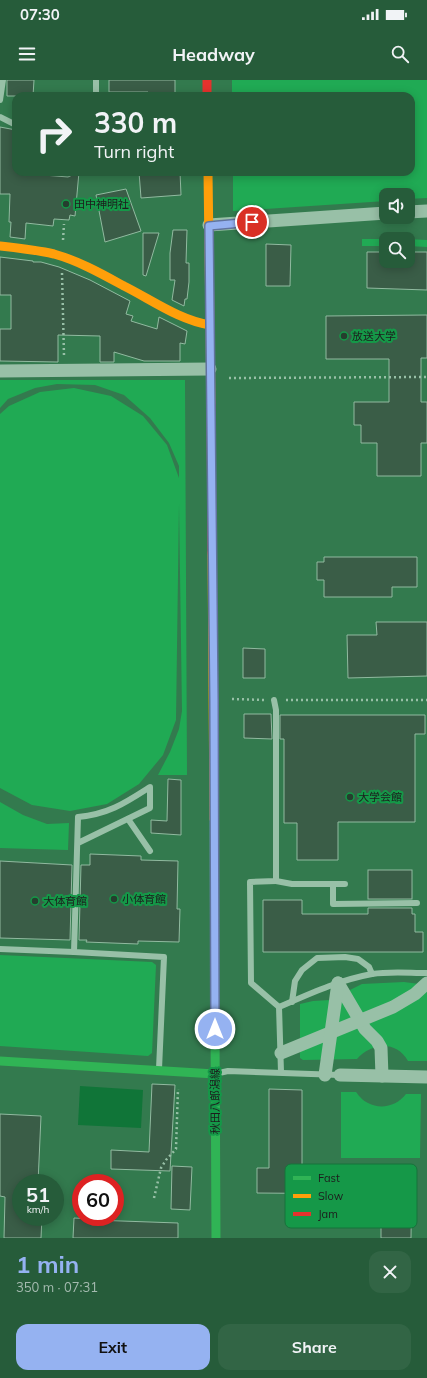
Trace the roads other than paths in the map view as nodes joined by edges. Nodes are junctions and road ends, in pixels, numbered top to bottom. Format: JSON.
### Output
{"nodes":[{"id":1,"x":3,"y":80,"type":"edge"},
{"id":2,"x":96,"y":80,"type":"edge"},
{"id":3,"x":207,"y":80,"type":"edge"},
{"id":4,"x":96,"y":92,"type":"edge"},
{"id":5,"x":208,"y":92,"type":"edge"},
{"id":6,"x":0,"y":100,"type":"edge"},
{"id":7,"x":0,"y":117,"type":"edge"},
{"id":8,"x":12,"y":123,"type":"edge"},
{"id":9,"x":208,"y":176,"type":"edge"},
{"id":10,"x":427,"y":211,"type":"edge"},
{"id":11,"x":415,"y":212,"type":"edge"},
{"id":12,"x":379,"y":214,"type":"edge"},
{"id":13,"x":209,"y":226,"type":"junction"},
{"id":14,"x":0,"y":246,"type":"edge"},
{"id":15,"x":210,"y":324,"type":"junction"},
{"id":16,"x":210,"y":369,"type":"junction"},
{"id":17,"x":0,"y":371,"type":"edge"},
{"id":18,"x":274,"y":700,"type":"road end"},
{"id":19,"x":128,"y":819,"type":"junction"},
{"id":20,"x":78,"y":843,"type":"junction"},
{"id":21,"x":150,"y":851,"type":"dead end"},
{"id":22,"x":276,"y":881,"type":"junction"},
{"id":23,"x":333,"y":884,"type":"junction"},
{"id":24,"x":345,"y":884,"type":"dead end"},
{"id":25,"x":417,"y":903,"type":"dead end"},
{"id":26,"x":0,"y":949,"type":"edge"},
{"id":27,"x":74,"y":952,"type":"junction"},
{"id":28,"x":427,"y":973,"type":"edge"},
{"id":29,"x":372,"y":974,"type":"junction"},
{"id":30,"x":338,"y":983,"type":"junction"},
{"id":31,"x":427,"y":983,"type":"edge"},
{"id":32,"x":292,"y":1002,"type":"junction"},
{"id":33,"x":279,"y":1008,"type":"junction"},
{"id":34,"x":361,"y":1022,"type":"junction"},
{"id":35,"x":330,"y":1034,"type":"junction"},
{"id":36,"x":280,"y":1053,"type":"junction"},
{"id":37,"x":0,"y":1061,"type":"edge"},
{"id":38,"x":159,"y":1071,"type":"junction"},
{"id":39,"x":281,"y":1072,"type":"junction"},
{"id":40,"x":215,"y":1074,"type":"junction"},
{"id":41,"x":325,"y":1075,"type":"junction"},
{"id":42,"x":340,"y":1075,"type":"joint"},
{"id":43,"x":382,"y":1076,"type":"junction"},
{"id":44,"x":427,"y":1077,"type":"edge"},
{"id":45,"x":216,"y":1238,"type":"edge"}],
"edges":[{"from":1,"to":6,"type":"lane"},
{"from":2,"to":4,"type":"lane"},
{"from":3,"to":5,"type":"main road"},
{"from":7,"to":8,"type":"lane"},
{"from":9,"to":13,"type":"main road","name":"秋田八郎潟線"},
{"from":10,"to":11,"type":"street"},
{"from":12,"to":13,"type":"street"},
{"from":13,"to":15,"type":"main road","name":"秋田八郎潟線"},
{"from":14,"to":15,"type":"main road"},
{"from":15,"to":16,"type":"main road","name":"秋田八郎潟線"},
{"from":16,"to":17,"type":"street"},
{"from":16,"to":40,"type":"main road","name":"秋田八郎潟線"},
{"from":18,"to":22,"type":"lane"},
{"from":19,"to":20,"type":"lane"},
{"from":19,"to":20,"type":"lane"},
{"from":19,"to":21,"type":"lane"},
{"from":20,"to":27,"type":"lane"},
{"from":22,"to":23,"type":"lane"},
{"from":22,"to":33,"type":"lane"},
{"from":23,"to":24,"type":"lane"},
{"from":23,"to":25,"type":"lane"},
{"from":26,"to":27,"type":"lane"},
{"from":27,"to":38,"type":"lane"},
{"from":28,"to":29,"type":"lane"},
{"from":29,"to":30,"type":"lane"},
{"from":29,"to":32,"type":"lane"},
{"from":30,"to":32,"type":"lane"},
{"from":30,"to":34,"type":"street"},
{"from":30,"to":35,"type":"street"},
{"from":31,"to":34,"type":"street"},
{"from":32,"to":33,"type":"lane"},
{"from":33,"to":36,"type":"lane"},
{"from":34,"to":35,"type":"street"},
{"from":34,"to":43,"type":"street"},
{"from":35,"to":36,"type":"street"},
{"from":35,"to":41,"type":"street"},
{"from":36,"to":39,"type":"lane"},
{"from":37,"to":38,"type":"main road"},
{"from":38,"to":40,"type":"main road"},
{"from":39,"to":40,"type":"lane"},
{"from":39,"to":41,"type":"lane"},
{"from":40,"to":45,"type":"main road","name":"秋田八郎潟線"},
{"from":41,"to":42,"type":"lane"},
{"from":42,"to":43,"type":"street"},
{"from":43,"to":44,"type":"street"}]}
